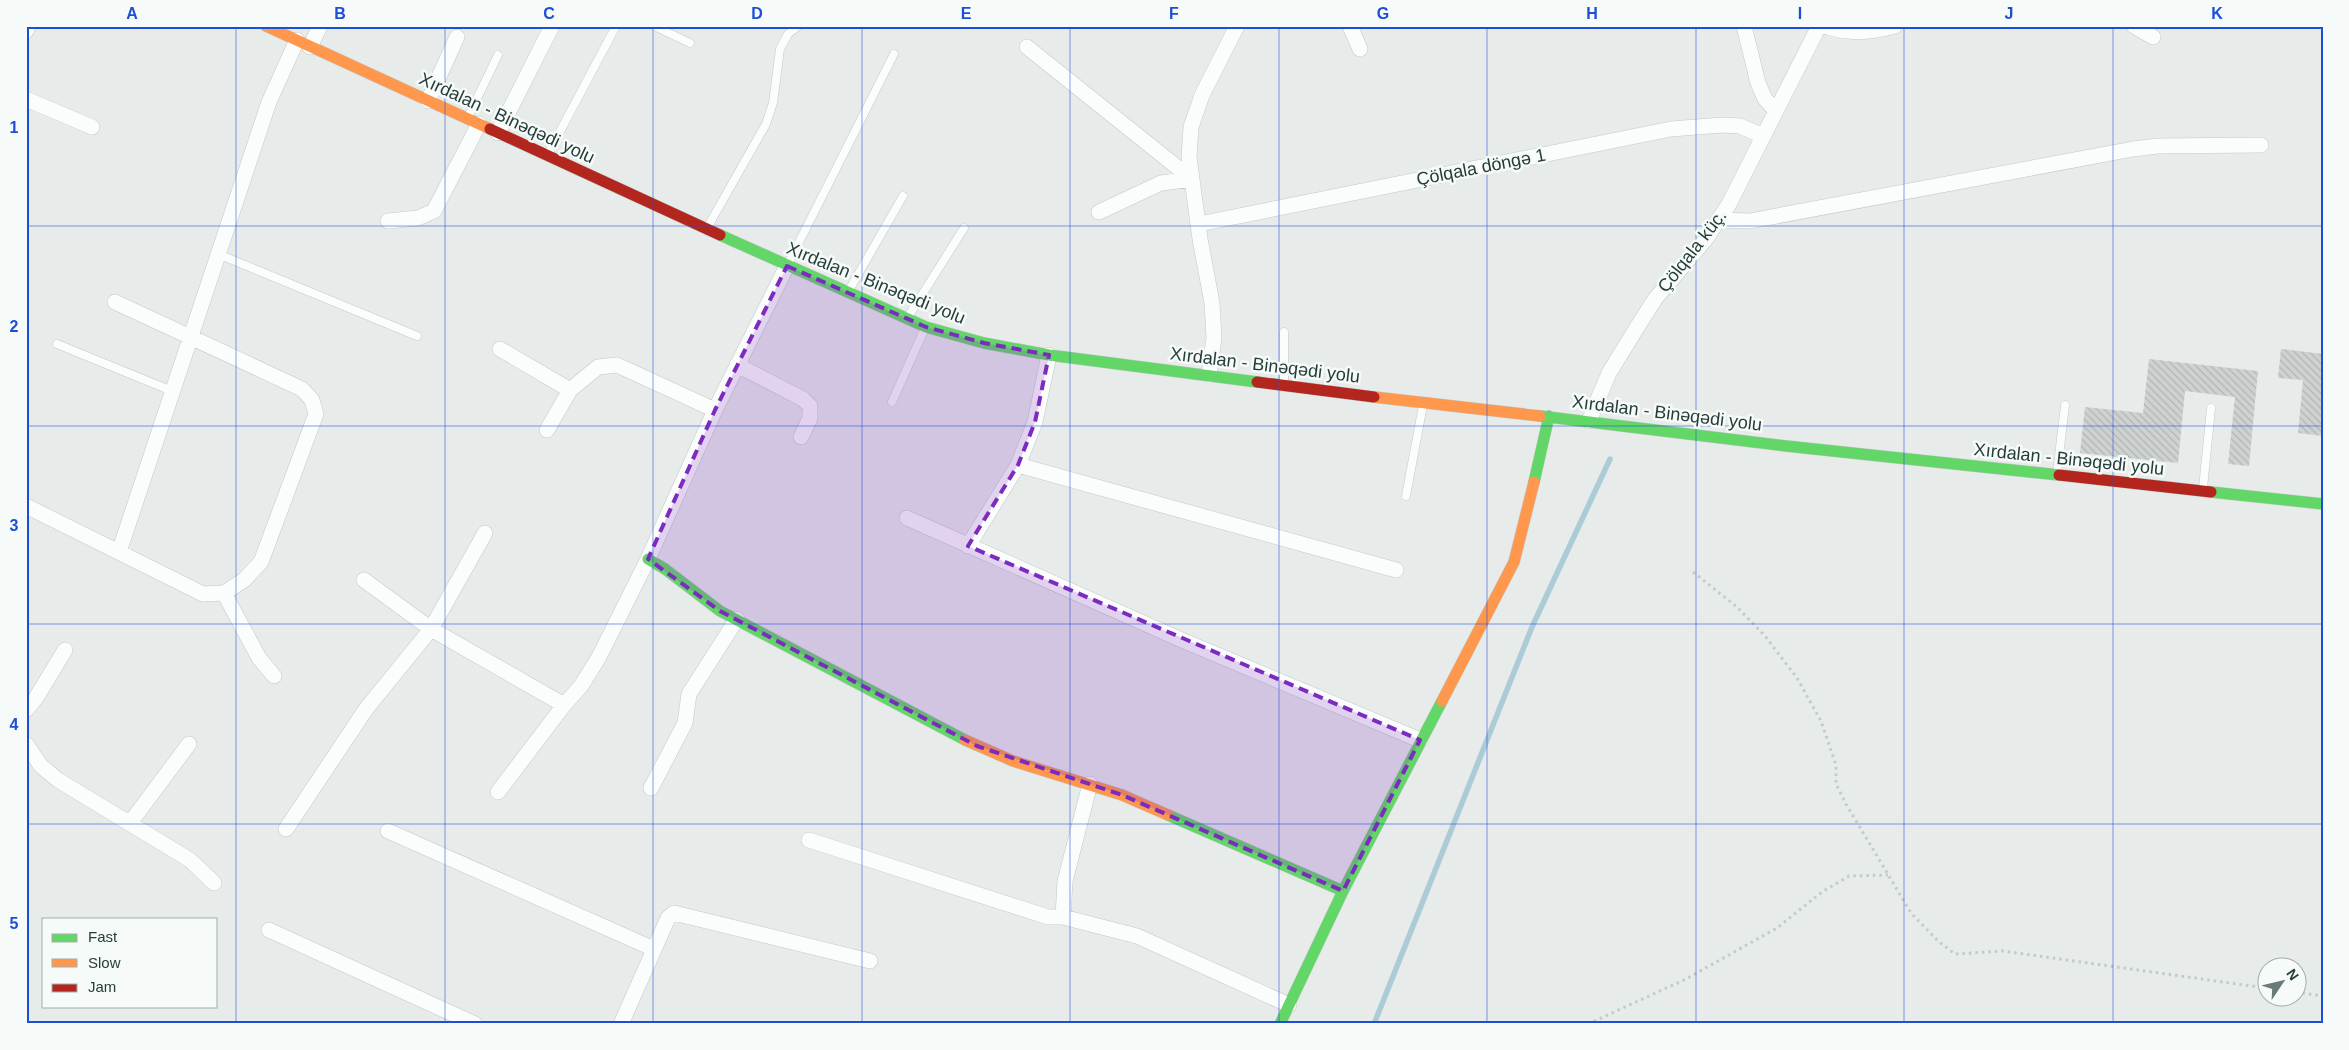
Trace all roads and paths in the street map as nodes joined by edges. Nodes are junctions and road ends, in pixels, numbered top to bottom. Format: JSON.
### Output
{"nodes":[{"id":1,"x":28,"y":26,"type":"edge"},
{"id":2,"x":266,"y":26,"type":"edge"},
{"id":3,"x":320,"y":26,"type":"edge"},
{"id":4,"x":552,"y":26,"type":"edge"},
{"id":5,"x":616,"y":26,"type":"edge"},
{"id":6,"x":654,"y":26,"type":"edge"},
{"id":7,"x":798,"y":26,"type":"edge"},
{"id":8,"x":1237,"y":26,"type":"edge"},
{"id":9,"x":1350,"y":26,"type":"edge"},
{"id":10,"x":1744,"y":26,"type":"edge"},
{"id":11,"x":1820,"y":26,"type":"edge"},
{"id":12,"x":1824,"y":26,"type":"edge"},
{"id":13,"x":1895,"y":26,"type":"edge"},
{"id":14,"x":2134,"y":26,"type":"edge"},
{"id":15,"x":26,"y":32,"type":"edge"},
{"id":16,"x":457,"y":37,"type":"dead end"},
{"id":17,"x":2153,"y":37,"type":"dead end"},
{"id":18,"x":690,"y":43,"type":"dead end"},
{"id":19,"x":304,"y":44,"type":"junction"},
{"id":20,"x":1027,"y":46,"type":"dead end"},
{"id":21,"x":1360,"y":49,"type":"dead end"},
{"id":22,"x":894,"y":54,"type":"dead end"},
{"id":23,"x":498,"y":56,"type":"dead end"},
{"id":24,"x":26,"y":99,"type":"edge"},
{"id":25,"x":428,"y":101,"type":"junction"},
{"id":26,"x":1776,"y":111,"type":"junction"},
{"id":27,"x":473,"y":121,"type":"junction"},
{"id":28,"x":92,"y":127,"type":"dead end"},
{"id":29,"x":498,"y":133,"type":"junction"},
{"id":30,"x":1763,"y":136,"type":"junction"},
{"id":31,"x":2261,"y":145,"type":"dead end"},
{"id":32,"x":547,"y":156,"type":"junction"},
{"id":33,"x":1192,"y":179,"type":"junction"},
{"id":34,"x":903,"y":196,"type":"dead end"},
{"id":35,"x":1099,"y":212,"type":"dead end"},
{"id":36,"x":388,"y":220,"type":"dead end"},
{"id":37,"x":1719,"y":220,"type":"junction"},
{"id":38,"x":1199,"y":224,"type":"junction"},
{"id":39,"x":964,"y":228,"type":"dead end"},
{"id":40,"x":706,"y":229,"type":"junction"},
{"id":41,"x":218,"y":254,"type":"junction"},
{"id":42,"x":787,"y":266,"type":"junction"},
{"id":43,"x":848,"y":293,"type":"junction"},
{"id":44,"x":115,"y":302,"type":"dead end"},
{"id":45,"x":907,"y":319,"type":"junction"},
{"id":46,"x":926,"y":326,"type":"junction"},
{"id":47,"x":1284,"y":332,"type":"dead end"},
{"id":48,"x":417,"y":336,"type":"dead end"},
{"id":49,"x":189,"y":338,"type":"junction"},
{"id":50,"x":57,"y":344,"type":"dead end"},
{"id":51,"x":500,"y":349,"type":"dead end"},
{"id":52,"x":1049,"y":355,"type":"junction"},
{"id":53,"x":737,"y":365,"type":"junction"},
{"id":54,"x":1209,"y":374,"type":"junction"},
{"id":55,"x":1284,"y":384,"type":"junction"},
{"id":56,"x":570,"y":390,"type":"junction"},
{"id":57,"x":172,"y":391,"type":"junction"},
{"id":58,"x":892,"y":402,"type":"dead end"},
{"id":59,"x":1423,"y":403,"type":"junction"},
{"id":60,"x":2065,"y":405,"type":"dead end"},
{"id":61,"x":2210,"y":408,"type":"dead end"},
{"id":62,"x":715,"y":410,"type":"junction"},
{"id":63,"x":1550,"y":416,"type":"junction"},
{"id":64,"x":1589,"y":420,"type":"junction"},
{"id":65,"x":546,"y":430,"type":"dead end"},
{"id":66,"x":801,"y":437,"type":"dead end"},
{"id":67,"x":1018,"y":465,"type":"junction"},
{"id":68,"x":2057,"y":475,"type":"junction"},
{"id":69,"x":2203,"y":491,"type":"junction"},
{"id":70,"x":1406,"y":496,"type":"dead end"},
{"id":71,"x":2323,"y":504,"type":"edge"},
{"id":72,"x":26,"y":506,"type":"edge"},
{"id":73,"x":907,"y":518,"type":"dead end"},
{"id":74,"x":486,"y":533,"type":"dead end"},
{"id":75,"x":968,"y":546,"type":"junction"},
{"id":76,"x":119,"y":552,"type":"junction"},
{"id":77,"x":648,"y":560,"type":"junction"},
{"id":78,"x":1396,"y":570,"type":"dead end"},
{"id":79,"x":1693,"y":572,"type":"dead end"},
{"id":80,"x":364,"y":580,"type":"dead end"},
{"id":81,"x":224,"y":593,"type":"junction"},
{"id":82,"x":737,"y":619,"type":"junction"},
{"id":83,"x":431,"y":629,"type":"junction"},
{"id":84,"x":65,"y":650,"type":"dead end"},
{"id":85,"x":274,"y":676,"type":"dead end"},
{"id":86,"x":564,"y":705,"type":"junction"},
{"id":87,"x":26,"y":710,"type":"edge"},
{"id":88,"x":1420,"y":740,"type":"junction"},
{"id":89,"x":26,"y":744,"type":"edge"},
{"id":90,"x":189,"y":744,"type":"dead end"},
{"id":91,"x":1090,"y":784,"type":"junction"},
{"id":92,"x":651,"y":788,"type":"dead end"},
{"id":93,"x":498,"y":792,"type":"dead end"},
{"id":94,"x":130,"y":823,"type":"junction"},
{"id":95,"x":286,"y":829,"type":"dead end"},
{"id":96,"x":388,"y":831,"type":"dead end"},
{"id":97,"x":809,"y":840,"type":"dead end"},
{"id":98,"x":1888,"y":875,"type":"junction"},
{"id":99,"x":214,"y":883,"type":"dead end"},
{"id":100,"x":1343,"y":891,"type":"junction"},
{"id":101,"x":1063,"y":917,"type":"junction"},
{"id":102,"x":269,"y":930,"type":"dead end"},
{"id":103,"x":654,"y":949,"type":"junction"},
{"id":104,"x":870,"y":961,"type":"dead end"},
{"id":105,"x":2256,"y":987,"type":"edge"},
{"id":106,"x":2306,"y":993,"type":"edge"},
{"id":107,"x":2323,"y":996,"type":"edge"},
{"id":108,"x":1288,"y":1005,"type":"junction"},
{"id":109,"x":474,"y":1024,"type":"edge"},
{"id":110,"x":621,"y":1024,"type":"edge"},
{"id":111,"x":1280,"y":1024,"type":"edge"},
{"id":112,"x":1588,"y":1024,"type":"edge"}],
"edges":[{"from":1,"to":15,"type":"street"},
{"from":2,"to":19,"type":"main road","name":"Xırdalan - Binəqədi yolu"},
{"from":3,"to":19,"type":"street"},
{"from":4,"to":29,"type":"street"},
{"from":5,"to":32,"type":"lane"},
{"from":6,"to":18,"type":"lane"},
{"from":7,"to":40,"type":"lane"},
{"from":8,"to":33,"type":"street"},
{"from":9,"to":21,"type":"street"},
{"from":10,"to":26,"type":"street"},
{"from":11,"to":26,"type":"street","name":"Çölqala küç."},
{"from":12,"to":13,"type":"street"},
{"from":14,"to":17,"type":"street"},
{"from":16,"to":25,"type":"street"},
{"from":19,"to":25,"type":"main road","name":"Xırdalan - Binəqədi yolu"},
{"from":19,"to":41,"type":"street"},
{"from":20,"to":33,"type":"street"},
{"from":22,"to":42,"type":"lane"},
{"from":23,"to":27,"type":"lane"},
{"from":24,"to":28,"type":"street"},
{"from":25,"to":27,"type":"main road","name":"Xırdalan - Binəqədi yolu"},
{"from":26,"to":30,"type":"street","name":"Çölqala küç."},
{"from":27,"to":29,"type":"main road","name":"Xırdalan - Binəqədi yolu"},
{"from":27,"to":36,"type":"street"},
{"from":29,"to":32,"type":"main road","name":"Xırdalan - Binəqədi yolu"},
{"from":30,"to":37,"type":"street","name":"Çölqala küç."},
{"from":30,"to":38,"type":"street","name":"Çölqala döngə 1"},
{"from":31,"to":37,"type":"street"},
{"from":32,"to":40,"type":"main road","name":"Xırdalan - Binəqədi yolu"},
{"from":33,"to":35,"type":"street"},
{"from":33,"to":38,"type":"street"},
{"from":34,"to":43,"type":"lane"},
{"from":37,"to":64,"type":"street","name":"Çölqala küç."},
{"from":38,"to":54,"type":"street"},
{"from":39,"to":45,"type":"lane"},
{"from":40,"to":42,"type":"main road","name":"Xırdalan - Binəqədi yolu"},
{"from":41,"to":48,"type":"lane"},
{"from":41,"to":49,"type":"street"},
{"from":42,"to":43,"type":"main road","name":"Xırdalan - Binəqədi yolu"},
{"from":42,"to":53,"type":"street"},
{"from":43,"to":45,"type":"main road","name":"Xırdalan - Binəqədi yolu"},
{"from":44,"to":49,"type":"street"},
{"from":45,"to":46,"type":"main road","name":"Xırdalan - Binəqədi yolu"},
{"from":46,"to":52,"type":"main road","name":"Xırdalan - Binəqədi yolu"},
{"from":46,"to":58,"type":"lane"},
{"from":47,"to":55,"type":"lane"},
{"from":49,"to":57,"type":"street"},
{"from":49,"to":81,"type":"street"},
{"from":50,"to":57,"type":"lane"},
{"from":51,"to":56,"type":"street"},
{"from":52,"to":54,"type":"main road","name":"Xırdalan - Binəqədi yolu"},
{"from":52,"to":67,"type":"street"},
{"from":53,"to":62,"type":"street"},
{"from":53,"to":66,"type":"street"},
{"from":54,"to":55,"type":"main road","name":"Xırdalan - Binəqədi yolu"},
{"from":55,"to":59,"type":"main road","name":"Xırdalan - Binəqədi yolu"},
{"from":56,"to":62,"type":"street"},
{"from":56,"to":65,"type":"street"},
{"from":57,"to":76,"type":"street"},
{"from":59,"to":63,"type":"main road","name":"Xırdalan - Binəqədi yolu"},
{"from":59,"to":70,"type":"lane"},
{"from":60,"to":68,"type":"lane"},
{"from":61,"to":69,"type":"lane"},
{"from":62,"to":77,"type":"street"},
{"from":63,"to":64,"type":"main road","name":"Xırdalan - Binəqədi yolu"},
{"from":63,"to":88,"type":"main road"},
{"from":64,"to":68,"type":"main road","name":"Xırdalan - Binəqədi yolu"},
{"from":67,"to":75,"type":"street"},
{"from":67,"to":78,"type":"street"},
{"from":68,"to":69,"type":"main road","name":"Xırdalan - Binəqədi yolu"},
{"from":69,"to":71,"type":"main road","name":"Xırdalan - Binəqədi yolu"},
{"from":72,"to":76,"type":"street"},
{"from":73,"to":75,"type":"street"},
{"from":74,"to":83,"type":"street"},
{"from":75,"to":88,"type":"street"},
{"from":76,"to":81,"type":"street"},
{"from":77,"to":82,"type":"main road"},
{"from":77,"to":86,"type":"street"},
{"from":79,"to":98,"type":"path"},
{"from":80,"to":83,"type":"street"},
{"from":81,"to":85,"type":"street"},
{"from":82,"to":91,"type":"main road"},
{"from":82,"to":92,"type":"street"},
{"from":83,"to":86,"type":"street"},
{"from":83,"to":95,"type":"street"},
{"from":84,"to":87,"type":"street"},
{"from":86,"to":93,"type":"street"},
{"from":88,"to":100,"type":"main road"},
{"from":89,"to":94,"type":"street"},
{"from":90,"to":94,"type":"street"},
{"from":91,"to":100,"type":"main road"},
{"from":91,"to":101,"type":"street"},
{"from":94,"to":99,"type":"street"},
{"from":96,"to":103,"type":"street"},
{"from":97,"to":101,"type":"street"},
{"from":98,"to":105,"type":"path"},
{"from":98,"to":112,"type":"path"},
{"from":100,"to":108,"type":"main road"},
{"from":101,"to":108,"type":"street"},
{"from":102,"to":109,"type":"street"},
{"from":103,"to":104,"type":"street"},
{"from":103,"to":110,"type":"street"},
{"from":106,"to":107,"type":"path"},
{"from":108,"to":111,"type":"main road"}]}
